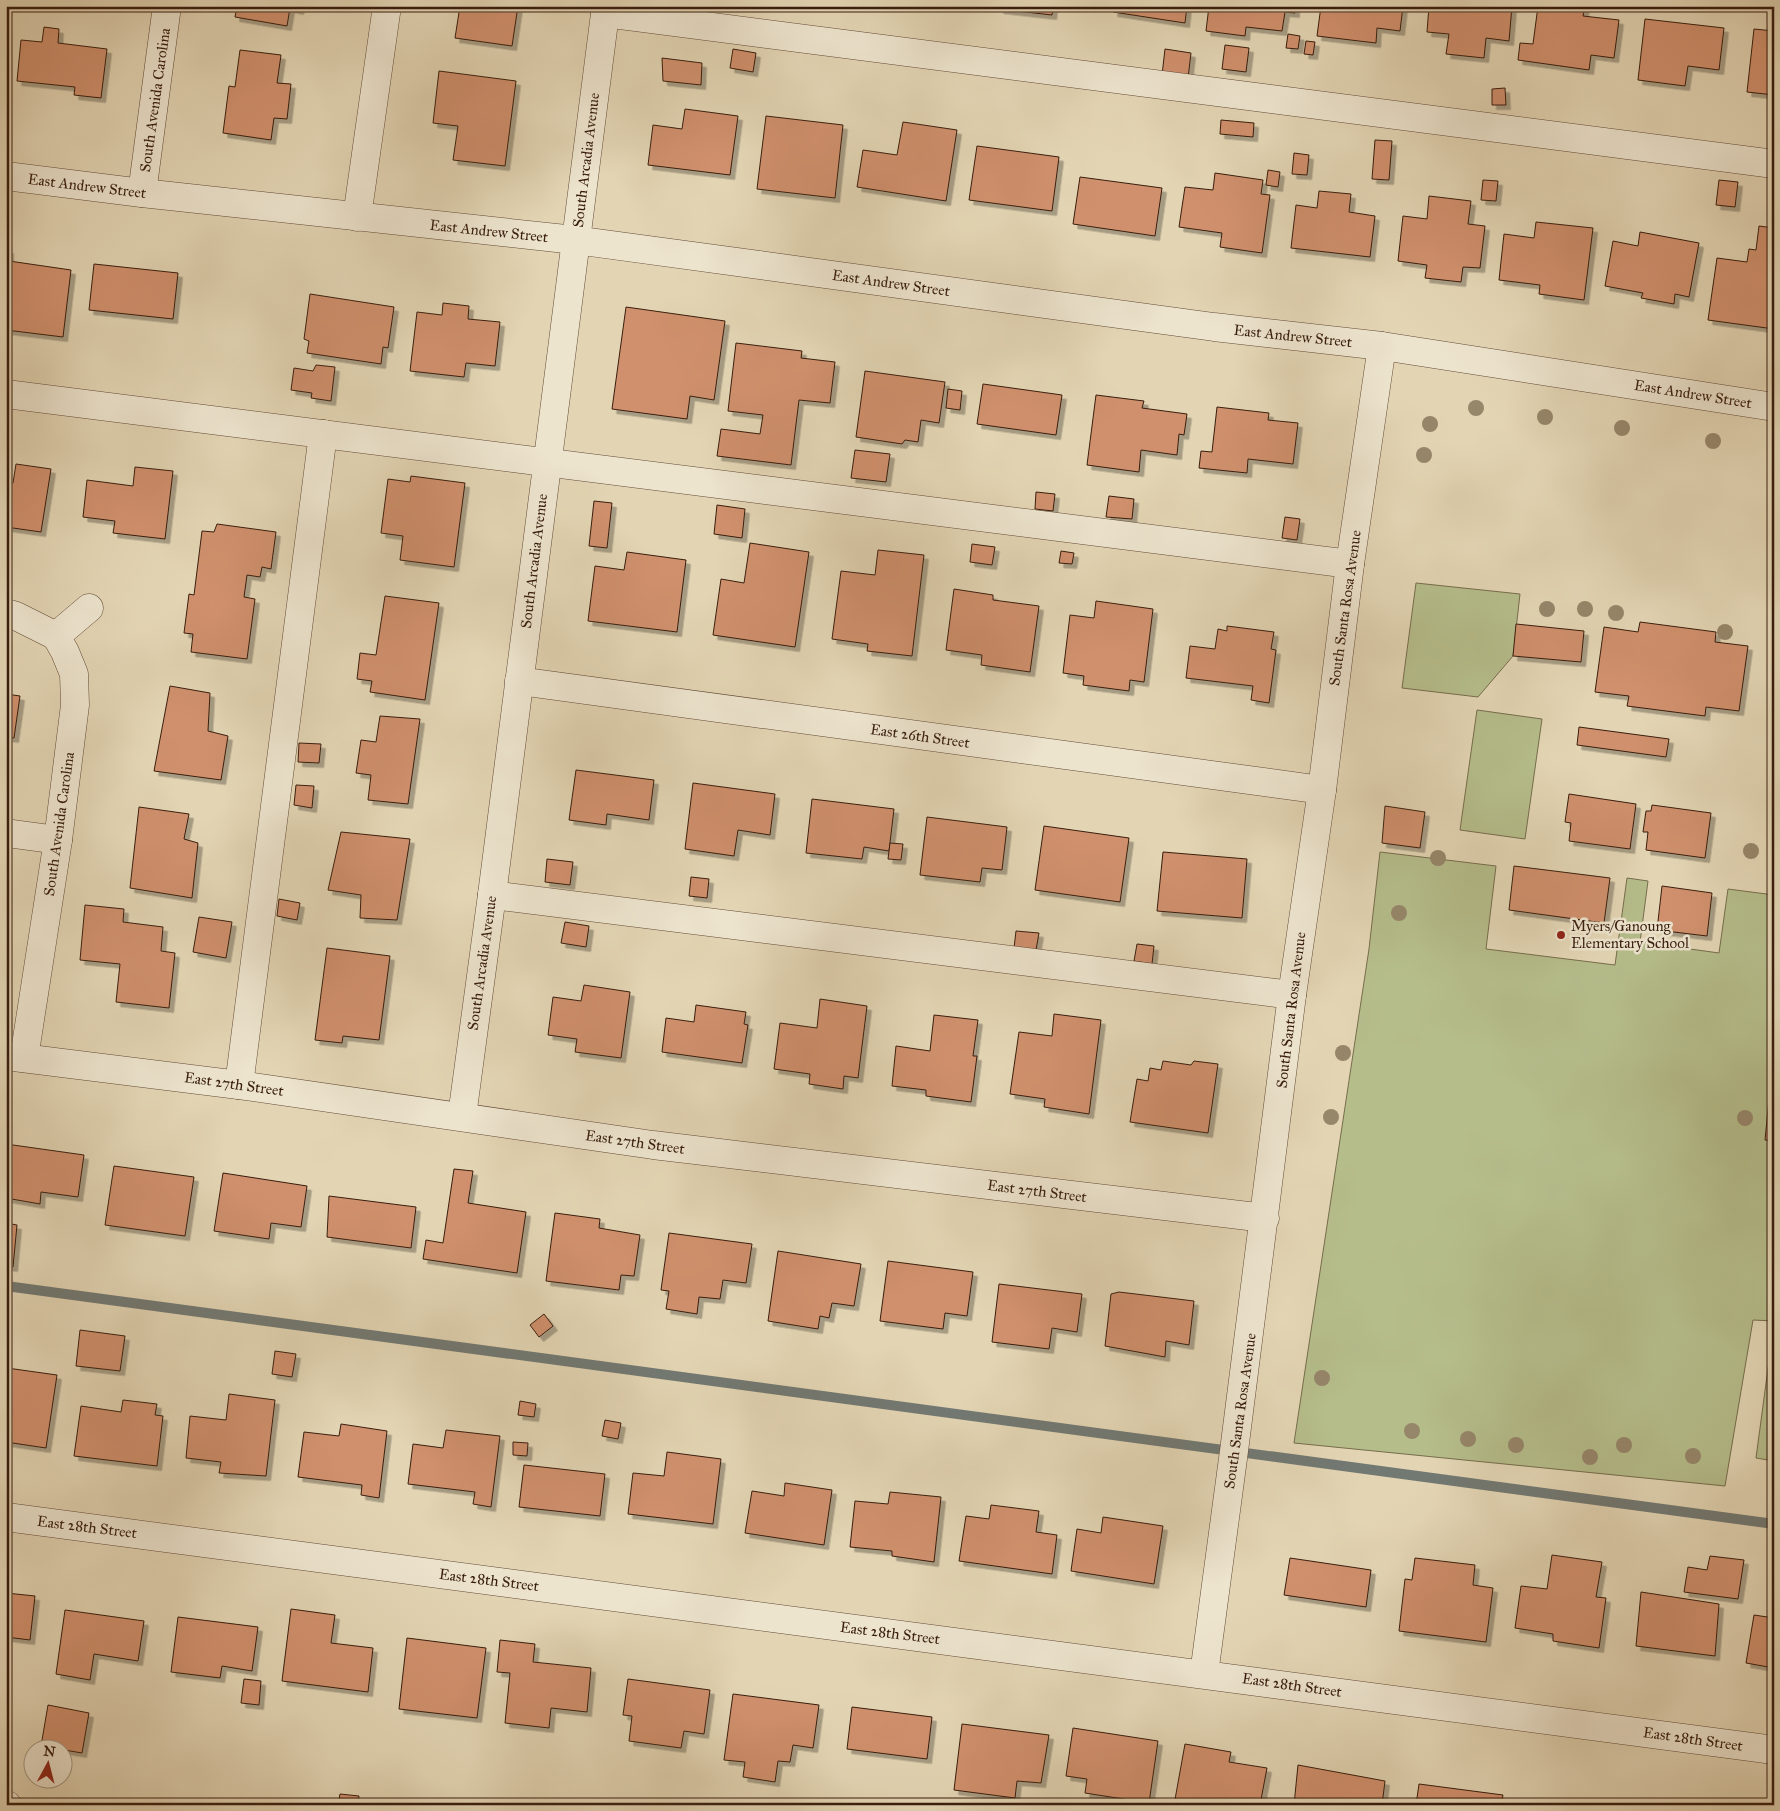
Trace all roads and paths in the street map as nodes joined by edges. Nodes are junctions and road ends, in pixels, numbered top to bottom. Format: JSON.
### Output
{"nodes":[{"id":1,"x":168,"y":6,"type":"edge"},
{"id":2,"x":387,"y":6,"type":"edge"},
{"id":3,"x":605,"y":10,"type":"edge"},
{"id":4,"x":1774,"y":164,"type":"edge"},
{"id":5,"x":6,"y":176,"type":"edge"},
{"id":6,"x":142,"y":193,"type":"junction"},
{"id":7,"x":357,"y":216,"type":"junction"},
{"id":8,"x":576,"y":240,"type":"junction"},
{"id":9,"x":1382,"y":346,"type":"junction"},
{"id":10,"x":6,"y":394,"type":"edge"},
{"id":11,"x":1774,"y":407,"type":"edge"},
{"id":12,"x":323,"y":434,"type":"junction"},
{"id":13,"x":547,"y":463,"type":"junction"},
{"id":14,"x":1350,"y":564,"type":"junction"},
{"id":15,"x":89,"y":608,"type":"dead end"},
{"id":16,"x":6,"y":613,"type":"edge"},
{"id":17,"x":56,"y":636,"type":"junction"},
{"id":18,"x":519,"y":682,"type":"junction"},
{"id":19,"x":1322,"y":790,"type":"junction"},
{"id":20,"x":6,"y":833,"type":"edge"},
{"id":21,"x":58,"y":840,"type":"junction"},
{"id":22,"x":492,"y":895,"type":"junction"},
{"id":23,"x":1292,"y":995,"type":"junction"},
{"id":24,"x":15,"y":1057,"type":"edge"},
{"id":25,"x":239,"y":1085,"type":"junction"},
{"id":26,"x":462,"y":1116,"type":"junction"},
{"id":27,"x":1265,"y":1218,"type":"junction"},
{"id":28,"x":6,"y":1517,"type":"edge"},
{"id":29,"x":1204,"y":1674,"type":"junction"},
{"id":30,"x":1774,"y":1750,"type":"edge"}],
"edges":[{"from":1,"to":6,"type":"street","name":"South Avenida Carolina"},
{"from":2,"to":7,"type":"street"},
{"from":3,"to":4,"type":"street"},
{"from":3,"to":8,"type":"street","name":"South Arcadia Avenue"},
{"from":5,"to":6,"type":"street","name":"East Andrew Street"},
{"from":6,"to":7,"type":"street","name":"East Andrew Street"},
{"from":7,"to":8,"type":"street","name":"East Andrew Street"},
{"from":8,"to":9,"type":"street","name":"East Andrew Street"},
{"from":8,"to":13,"type":"street","name":"South Arcadia Avenue"},
{"from":9,"to":11,"type":"street","name":"East Andrew Street"},
{"from":9,"to":14,"type":"street","name":"South Santa Rosa Avenue"},
{"from":10,"to":12,"type":"street"},
{"from":12,"to":13,"type":"street"},
{"from":12,"to":25,"type":"street"},
{"from":13,"to":14,"type":"street"},
{"from":13,"to":18,"type":"street","name":"South Arcadia Avenue"},
{"from":14,"to":19,"type":"street","name":"South Santa Rosa Avenue"},
{"from":15,"to":17,"type":"street"},
{"from":16,"to":17,"type":"street"},
{"from":17,"to":21,"type":"street","name":"South Avenida Carolina"},
{"from":18,"to":19,"type":"street","name":"East 26th Street"},
{"from":18,"to":22,"type":"street","name":"South Arcadia Avenue"},
{"from":19,"to":23,"type":"street","name":"South Santa Rosa Avenue"},
{"from":20,"to":21,"type":"street"},
{"from":21,"to":24,"type":"street","name":"South Avenida Carolina"},
{"from":22,"to":23,"type":"street"},
{"from":22,"to":26,"type":"street","name":"South Arcadia Avenue"},
{"from":23,"to":27,"type":"street","name":"South Santa Rosa Avenue"},
{"from":24,"to":25,"type":"street","name":"East 27th Street"},
{"from":25,"to":26,"type":"street","name":"East 27th Street"},
{"from":26,"to":27,"type":"street","name":"East 27th Street"},
{"from":27,"to":29,"type":"street","name":"South Santa Rosa Avenue"},
{"from":28,"to":29,"type":"street","name":"East 28th Street"},
{"from":29,"to":30,"type":"street","name":"East 28th Street"}]}
